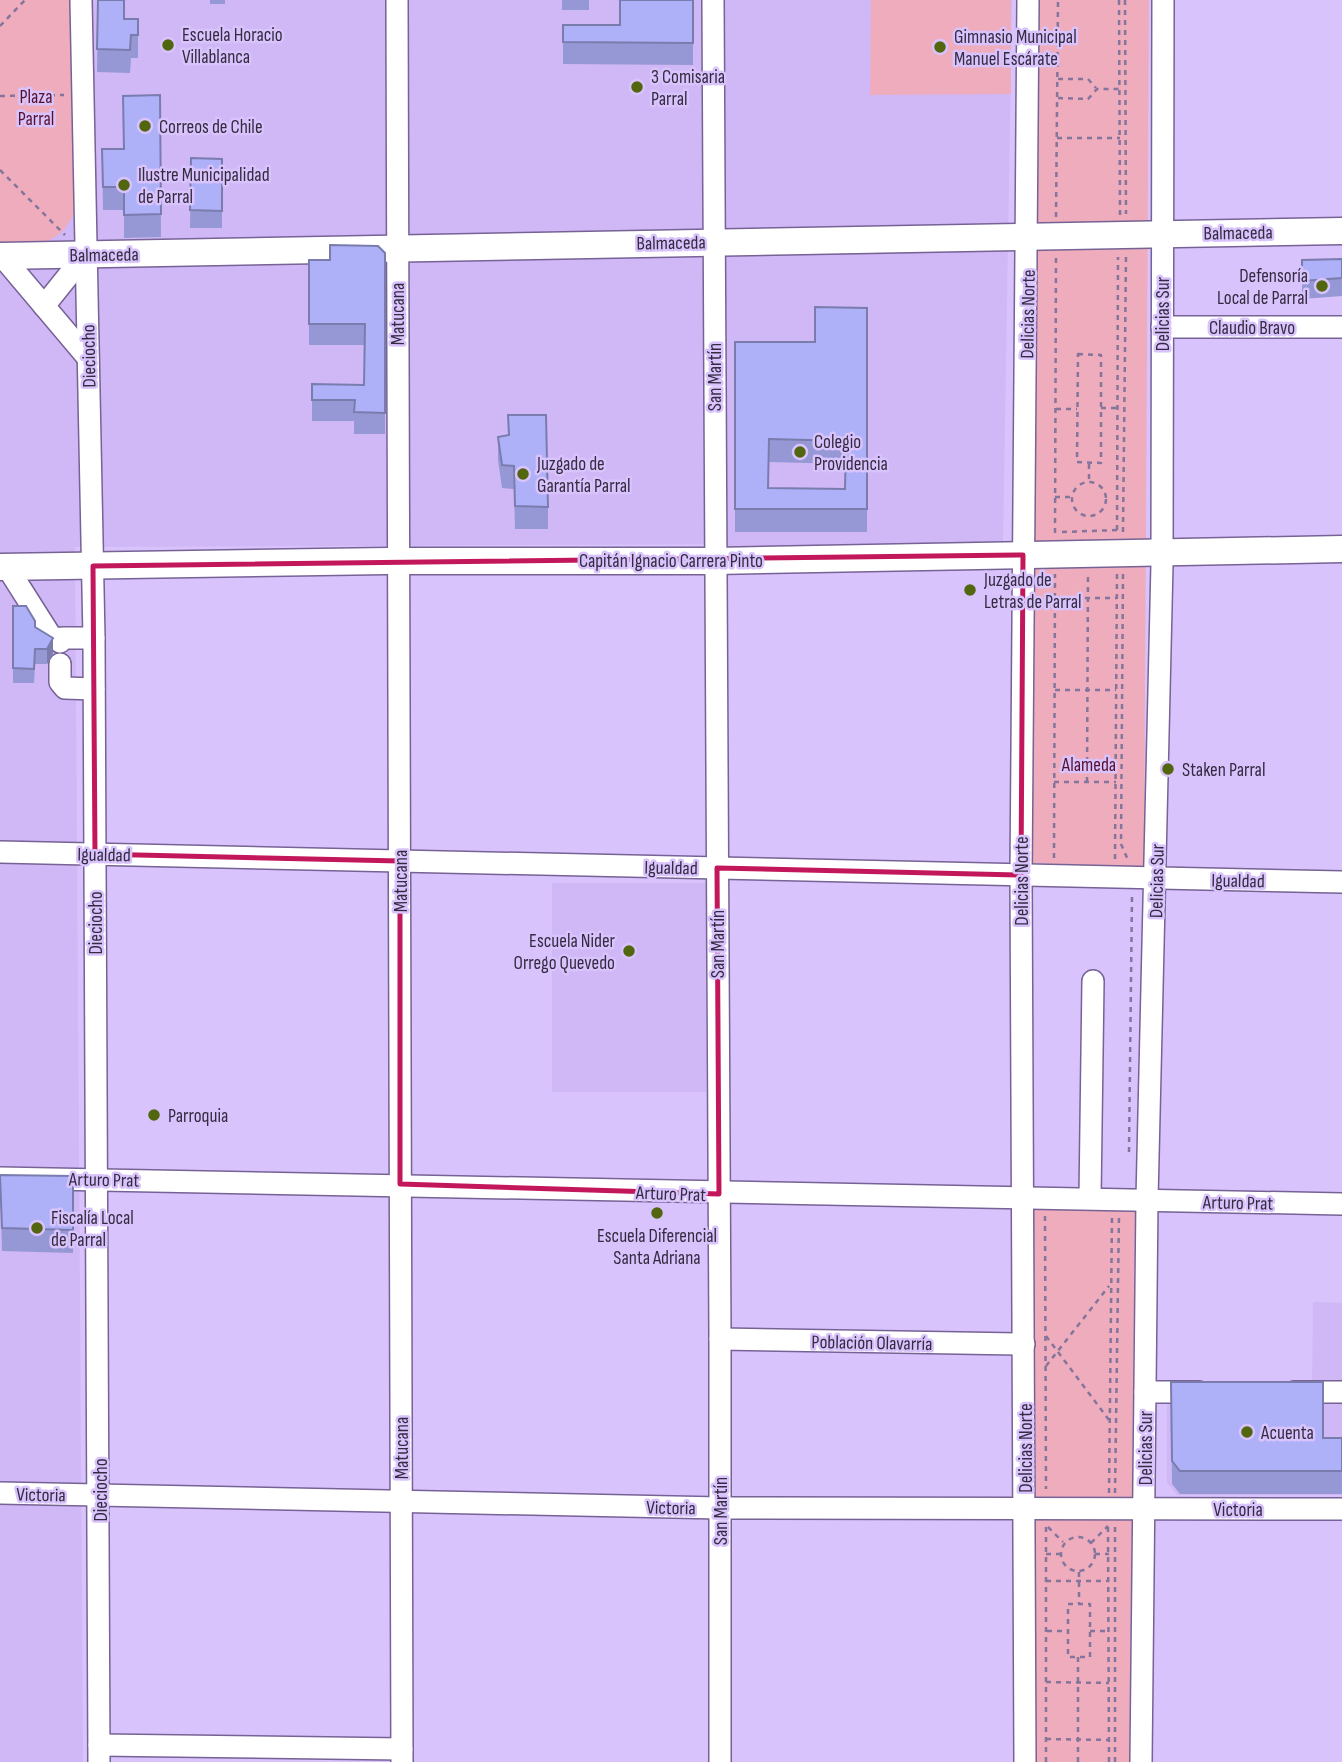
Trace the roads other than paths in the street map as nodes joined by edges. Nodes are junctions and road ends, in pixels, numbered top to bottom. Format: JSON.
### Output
{"nodes":[{"id":1,"x":81,"y":0,"type":"edge"},
{"id":2,"x":397,"y":0,"type":"edge"},
{"id":3,"x":713,"y":0,"type":"edge"},
{"id":4,"x":1028,"y":0,"type":"edge"},
{"id":5,"x":1163,"y":0,"type":"edge"},
{"id":6,"x":1342,"y":231,"type":"edge"},
{"id":7,"x":1162,"y":234,"type":"junction"},
{"id":8,"x":1028,"y":236,"type":"junction"},
{"id":9,"x":713,"y":241,"type":"junction"},
{"id":10,"x":397,"y":247,"type":"junction"},
{"id":11,"x":85,"y":255,"type":"junction"},
{"id":12,"x":1,"y":256,"type":"edge"},
{"id":13,"x":44,"y":306,"type":"junction"},
{"id":14,"x":1163,"y":327,"type":"junction"},
{"id":15,"x":1342,"y":327,"type":"edge"},
{"id":16,"x":88,"y":358,"type":"junction"},
{"id":17,"x":1162,"y":550,"type":"junction"},
{"id":18,"x":1342,"y":550,"type":"edge"},
{"id":19,"x":1023,"y":555,"type":"junction"},
{"id":20,"x":398,"y":561,"type":"junction"},
{"id":21,"x":716,"y":561,"type":"junction"},
{"id":22,"x":93,"y":566,"type":"junction"},
{"id":23,"x":3,"y":567,"type":"edge"},
{"id":24,"x":94,"y":638,"type":"junction"},
{"id":25,"x":60,"y":664,"type":"dead end"},
{"id":26,"x":94,"y":689,"type":"junction"},
{"id":27,"x":0,"y":852,"type":"edge"},
{"id":28,"x":94,"y":854,"type":"junction"},
{"id":29,"x":400,"y":861,"type":"junction"},
{"id":30,"x":1021,"y":866,"type":"junction"},
{"id":31,"x":717,"y":868,"type":"junction"},
{"id":32,"x":1148,"y":878,"type":"junction"},
{"id":33,"x":1342,"y":882,"type":"edge"},
{"id":34,"x":1093,"y":981,"type":"dead end"},
{"id":35,"x":0,"y":1178,"type":"edge"},
{"id":36,"x":97,"y":1179,"type":"junction"},
{"id":37,"x":400,"y":1184,"type":"junction"},
{"id":38,"x":719,"y":1194,"type":"junction"},
{"id":39,"x":1021,"y":1196,"type":"junction"},
{"id":40,"x":1090,"y":1198,"type":"junction"},
{"id":41,"x":1140,"y":1199,"type":"junction"},
{"id":42,"x":1342,"y":1204,"type":"edge"},
{"id":43,"x":720,"y":1339,"type":"junction"},
{"id":44,"x":1024,"y":1344,"type":"junction"},
{"id":45,"x":1145,"y":1392,"type":"junction"},
{"id":46,"x":1214,"y":1392,"type":"edge"},
{"id":47,"x":1270,"y":1392,"type":"edge"},
{"id":48,"x":1342,"y":1392,"type":"edge"},
{"id":49,"x":0,"y":1493,"type":"edge"},
{"id":50,"x":100,"y":1495,"type":"junction"},
{"id":51,"x":401,"y":1501,"type":"junction"},
{"id":52,"x":720,"y":1508,"type":"junction"},
{"id":53,"x":1144,"y":1509,"type":"junction"},
{"id":54,"x":1342,"y":1509,"type":"edge"},
{"id":55,"x":1039,"y":1514,"type":"junction"},
{"id":56,"x":99,"y":1754,"type":"edge"},
{"id":57,"x":402,"y":1756,"type":"edge"},
{"id":58,"x":720,"y":1762,"type":"edge"},
{"id":59,"x":1025,"y":1762,"type":"edge"},
{"id":60,"x":1142,"y":1762,"type":"edge"}],
"edges":[{"from":1,"to":11,"type":"street","name":"Dieciocho"},
{"from":2,"to":10,"type":"street","name":"Matucana"},
{"from":3,"to":9,"type":"street","name":"San Martín"},
{"from":4,"to":8,"type":"street","name":"Delicias Norte"},
{"from":5,"to":7,"type":"street","name":"Delicias Sur"},
{"from":6,"to":7,"type":"main road","name":"Balmaceda"},
{"from":7,"to":8,"type":"main road","name":"Balmaceda"},
{"from":7,"to":14,"type":"street","name":"Delicias Sur"},
{"from":8,"to":9,"type":"main road","name":"Balmaceda"},
{"from":8,"to":19,"type":"street","name":"Delicias Norte"},
{"from":9,"to":10,"type":"main road","name":"Balmaceda"},
{"from":9,"to":21,"type":"street","name":"San Martín"},
{"from":10,"to":11,"type":"main road","name":"Balmaceda"},
{"from":10,"to":20,"type":"street","name":"Matucana"},
{"from":11,"to":12,"type":"main road","name":"Balmaceda"},
{"from":11,"to":13,"type":"street"},
{"from":11,"to":16,"type":"street","name":"Dieciocho"},
{"from":12,"to":13,"type":"street"},
{"from":13,"to":16,"type":"street"},
{"from":14,"to":15,"type":"street","name":"Claudio Bravo"},
{"from":14,"to":17,"type":"street","name":"Delicias Sur"},
{"from":16,"to":22,"type":"street","name":"Dieciocho"},
{"from":17,"to":18,"type":"main road","name":"Capitán Ignacio Carrera Pinto"},
{"from":17,"to":19,"type":"main road","name":"Capitán Ignacio Carrera Pinto"},
{"from":17,"to":32,"type":"street","name":"Delicias Sur"},
{"from":19,"to":21,"type":"main road","name":"Capitán Ignacio Carrera Pinto"},
{"from":19,"to":30,"type":"street","name":"Delicias Norte"},
{"from":20,"to":21,"type":"main road","name":"Capitán Ignacio Carrera Pinto"},
{"from":20,"to":22,"type":"main road","name":"Capitán Ignacio Carrera Pinto"},
{"from":20,"to":29,"type":"street","name":"Matucana"},
{"from":21,"to":31,"type":"street","name":"San Martín"},
{"from":22,"to":23,"type":"main road","name":"Capitán Ignacio Carrera Pinto"},
{"from":22,"to":24,"type":"street","name":"Dieciocho"},
{"from":23,"to":24,"type":"street"},
{"from":24,"to":26,"type":"street","name":"Dieciocho"},
{"from":25,"to":26,"type":"street"},
{"from":26,"to":28,"type":"street","name":"Dieciocho"},
{"from":27,"to":28,"type":"street","name":"Igualdad"},
{"from":28,"to":29,"type":"street","name":"Igualdad"},
{"from":28,"to":36,"type":"street","name":"Dieciocho"},
{"from":29,"to":31,"type":"street","name":"Igualdad"},
{"from":29,"to":37,"type":"street","name":"Matucana"},
{"from":30,"to":31,"type":"street","name":"Igualdad"},
{"from":30,"to":32,"type":"street","name":"Igualdad"},
{"from":30,"to":39,"type":"street","name":"Delicias Norte"},
{"from":31,"to":38,"type":"street","name":"San Martín"},
{"from":32,"to":33,"type":"street","name":"Igualdad"},
{"from":32,"to":41,"type":"street","name":"Delicias Sur"},
{"from":34,"to":40,"type":"street"},
{"from":35,"to":36,"type":"street","name":"Arturo Prat"},
{"from":36,"to":37,"type":"street","name":"Arturo Prat"},
{"from":36,"to":50,"type":"street","name":"Dieciocho"},
{"from":37,"to":38,"type":"street","name":"Arturo Prat"},
{"from":37,"to":51,"type":"street","name":"Matucana"},
{"from":38,"to":39,"type":"street","name":"Arturo Prat"},
{"from":38,"to":43,"type":"street","name":"San Martín"},
{"from":39,"to":40,"type":"street","name":"Arturo Prat"},
{"from":39,"to":44,"type":"street","name":"Delicias Norte"},
{"from":40,"to":41,"type":"street","name":"Arturo Prat"},
{"from":41,"to":42,"type":"street","name":"Arturo Prat"},
{"from":41,"to":45,"type":"street","name":"Delicias Sur"},
{"from":43,"to":44,"type":"street","name":"Población Olavarría"},
{"from":43,"to":52,"type":"street","name":"San Martín"},
{"from":44,"to":55,"type":"street","name":"Delicias Norte"},
{"from":45,"to":46,"type":"street"},
{"from":45,"to":53,"type":"street","name":"Delicias Sur"},
{"from":47,"to":48,"type":"street"},
{"from":49,"to":50,"type":"street","name":"Victoria"},
{"from":50,"to":51,"type":"street","name":"Victoria"},
{"from":50,"to":56,"type":"street","name":"Dieciocho"},
{"from":51,"to":52,"type":"street","name":"Victoria"},
{"from":51,"to":57,"type":"street","name":"Matucana"},
{"from":52,"to":55,"type":"street","name":"Victoria"},
{"from":52,"to":58,"type":"street","name":"San Martín"},
{"from":53,"to":54,"type":"street","name":"Victoria"},
{"from":53,"to":55,"type":"street","name":"Victoria"},
{"from":53,"to":60,"type":"street","name":"Delicias Sur"},
{"from":55,"to":59,"type":"street","name":"Delicias Norte"},
{"from":56,"to":57,"type":"street"}]}
